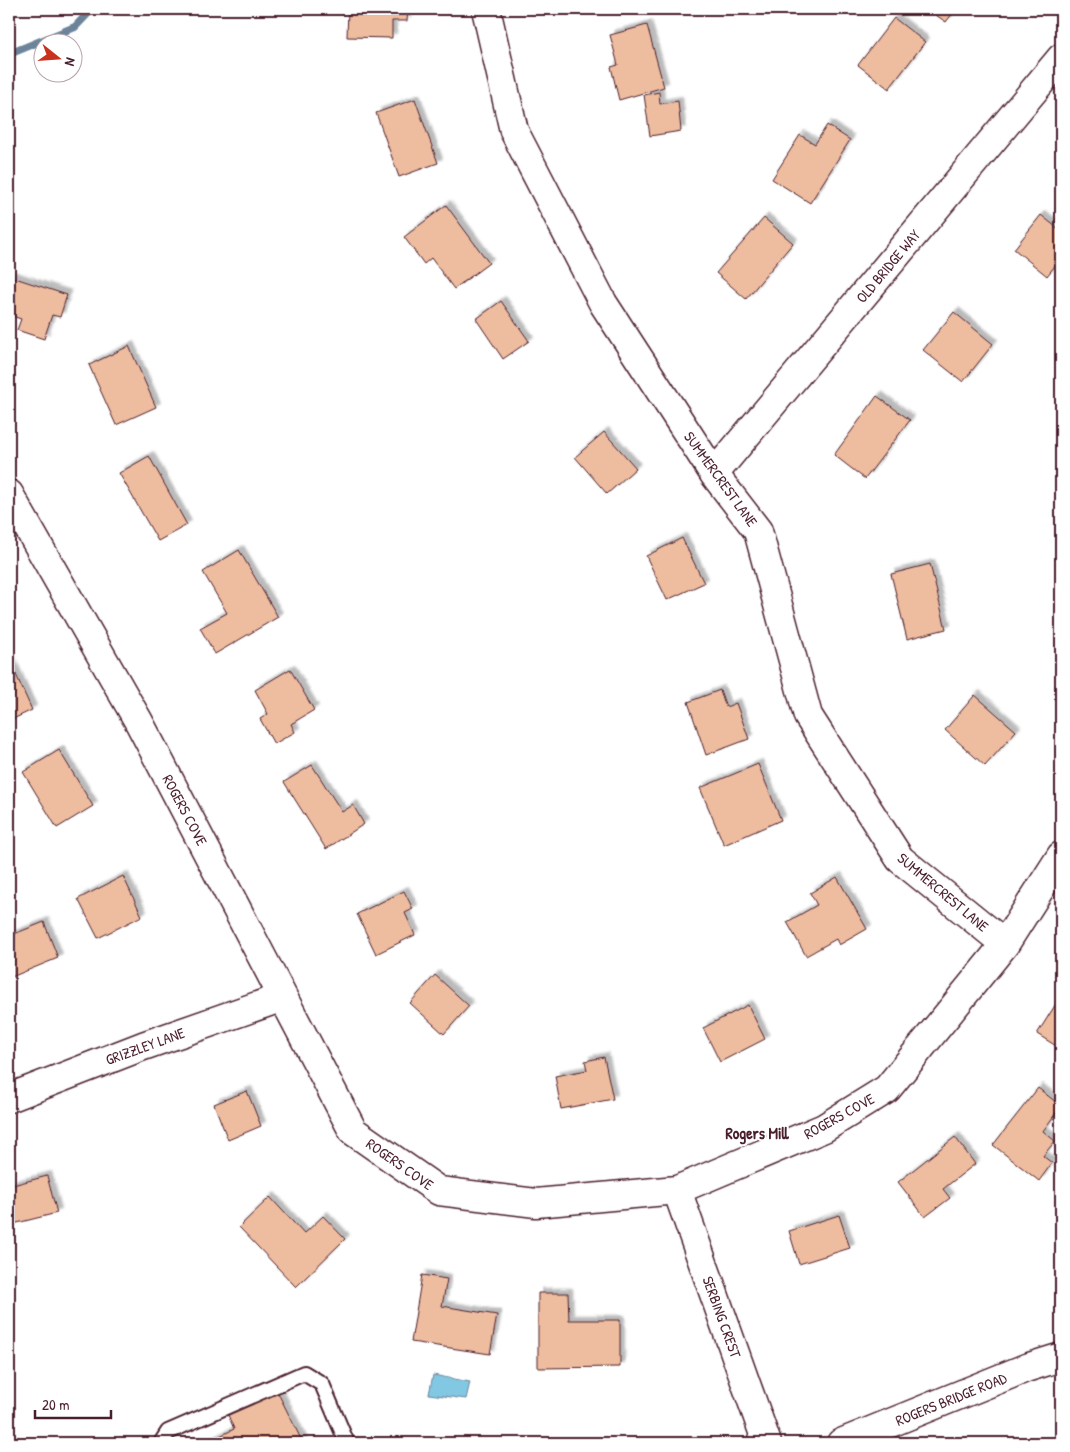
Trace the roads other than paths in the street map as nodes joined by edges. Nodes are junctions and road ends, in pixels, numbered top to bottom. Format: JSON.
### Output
{"nodes":[{"id":1,"x":486,"y":9,"type":"edge"},
{"id":2,"x":1061,"y":58,"type":"edge"},
{"id":3,"x":714,"y":474,"type":"junction"},
{"id":4,"x":9,"y":494,"type":"edge"},
{"id":5,"x":1061,"y":856,"type":"edge"},
{"id":6,"x":1005,"y":944,"type":"junction"},
{"id":7,"x":282,"y":997,"type":"junction"},
{"id":8,"x":9,"y":1098,"type":"edge"},
{"id":9,"x":677,"y":1190,"type":"junction"},
{"id":10,"x":1061,"y":1357,"type":"edge"},
{"id":11,"x":161,"y":1443,"type":"edge"},
{"id":12,"x":347,"y":1443,"type":"edge"},
{"id":13,"x":767,"y":1443,"type":"edge"},
{"id":14,"x":842,"y":1443,"type":"edge"}],
"edges":[{"from":1,"to":3,"type":"street","name":"SUMMERCREST LANE"},
{"from":2,"to":3,"type":"street","name":"OLD BRIDGE WAY"},
{"from":3,"to":6,"type":"street","name":"SUMMERCREST LANE"},
{"from":4,"to":7,"type":"street","name":"ROGERS COVE"},
{"from":5,"to":6,"type":"street","name":"ROGERS COVE"},
{"from":6,"to":9,"type":"street","name":"ROGERS COVE"},
{"from":7,"to":8,"type":"street","name":"GRIZZLEY LANE"},
{"from":7,"to":9,"type":"street","name":"ROGERS COVE"},
{"from":9,"to":13,"type":"street","name":"SERBING CREST"},
{"from":10,"to":14,"type":"street","name":"ROGERS BRIDGE ROAD"},
{"from":11,"to":12,"type":"lane"}]}
